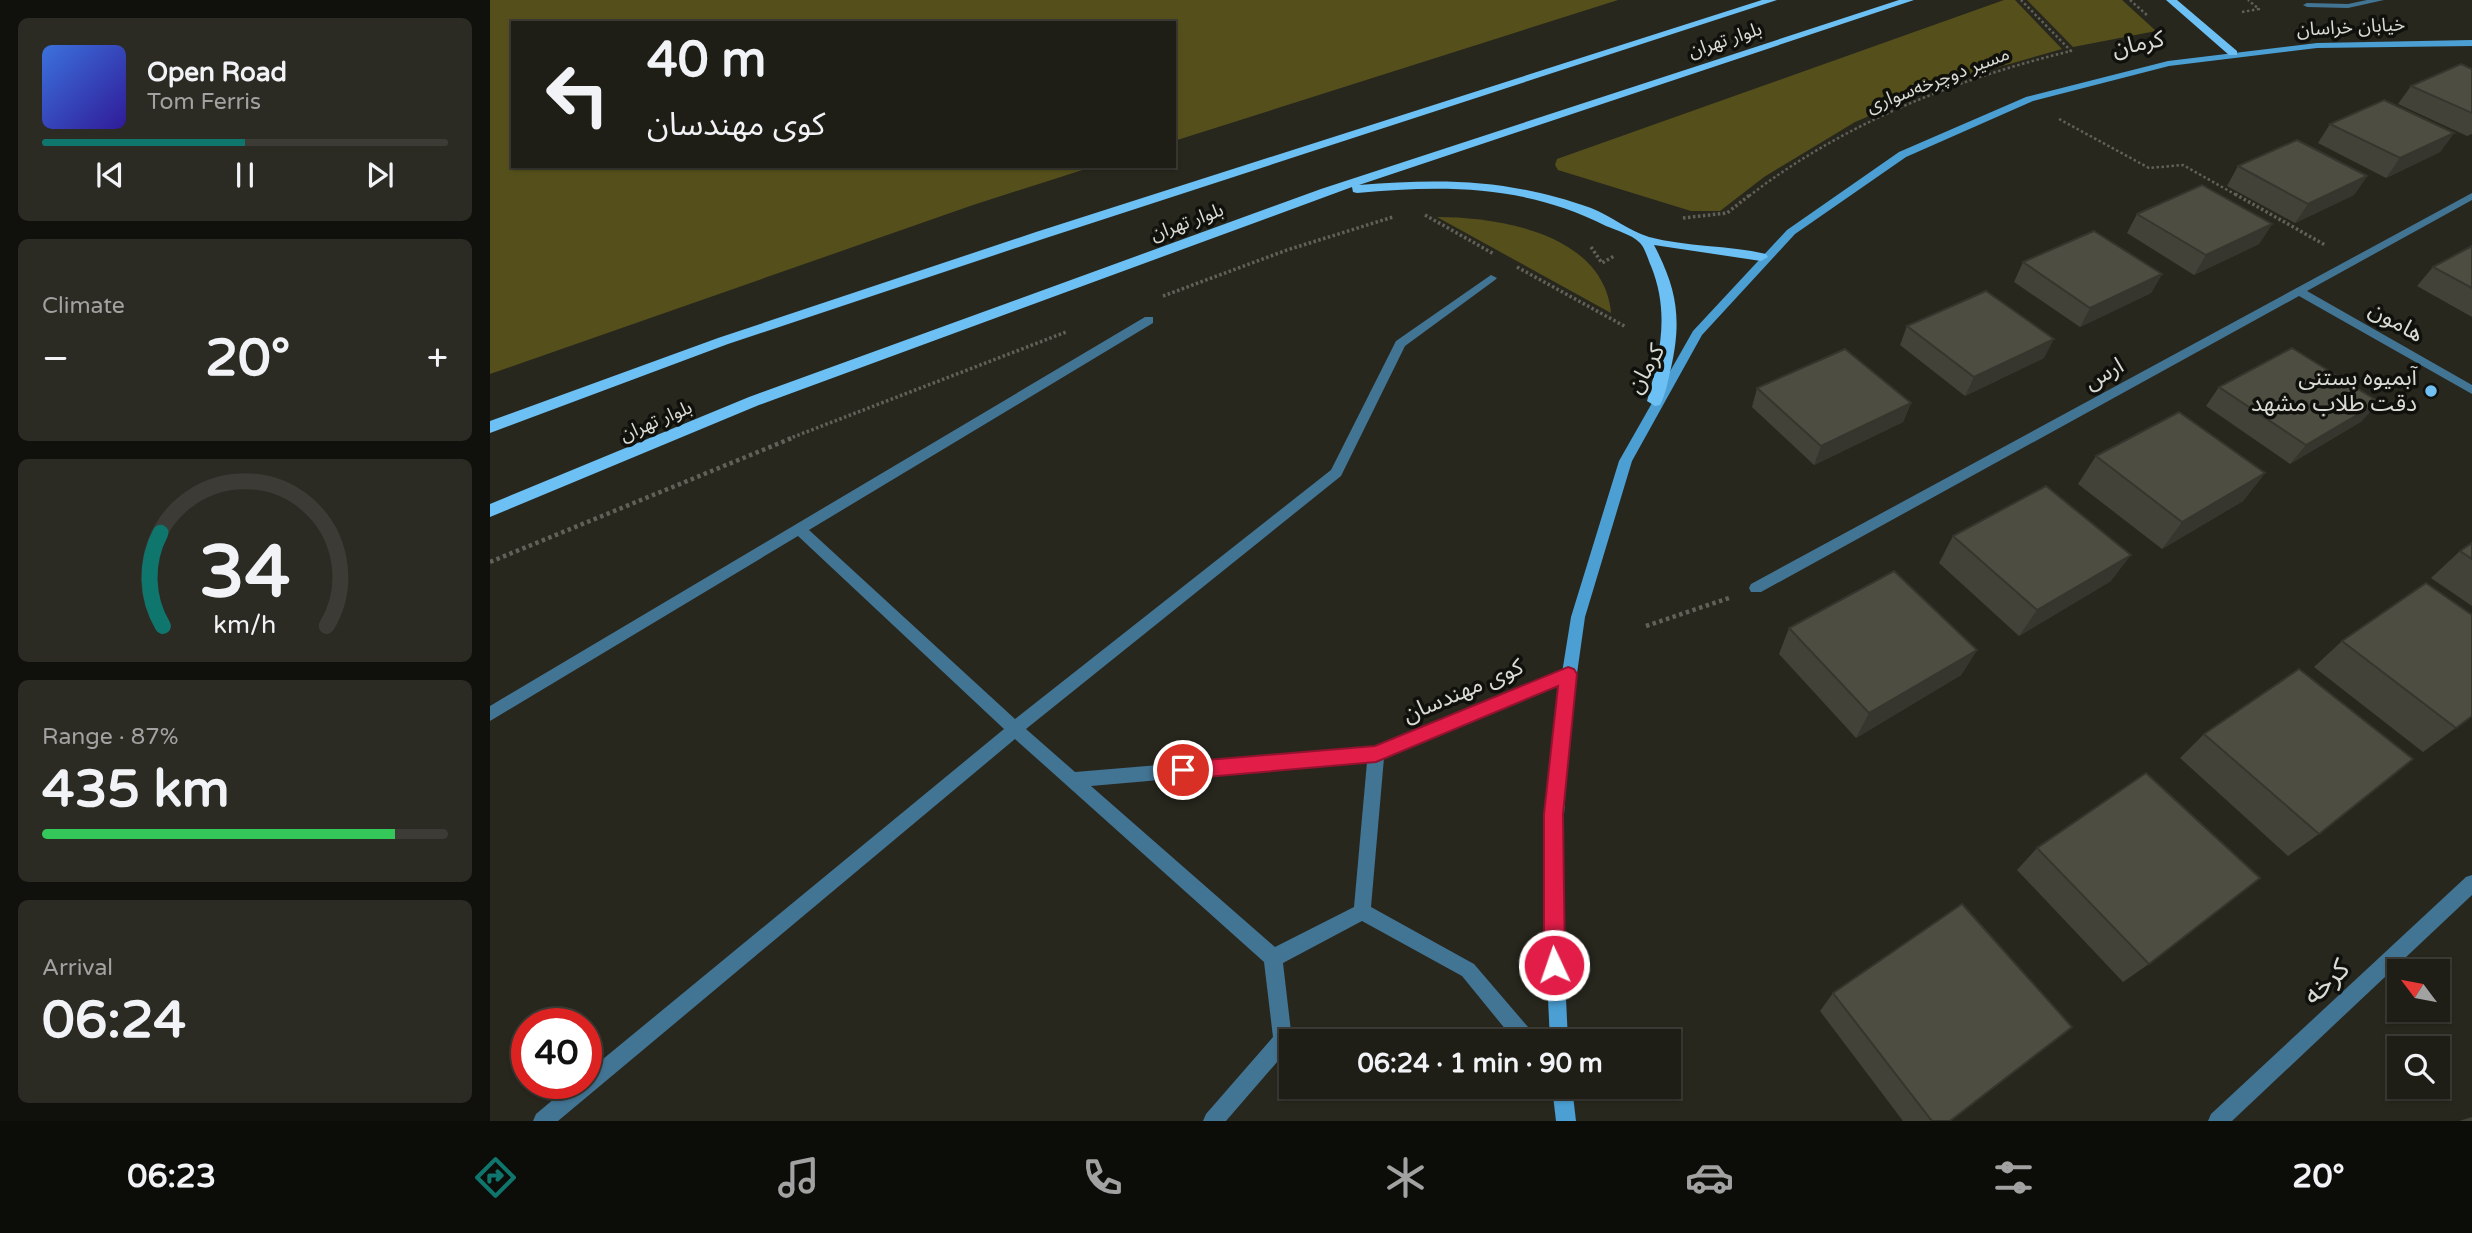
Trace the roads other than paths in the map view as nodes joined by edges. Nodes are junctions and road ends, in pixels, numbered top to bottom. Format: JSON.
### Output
{"nodes":[{"id":1,"x":1772,"y":0,"type":"edge"},
{"id":2,"x":1909,"y":0,"type":"edge"},
{"id":3,"x":2171,"y":0,"type":"edge"},
{"id":4,"x":2380,"y":0,"type":"edge"},
{"id":5,"x":2307,"y":5,"type":"dead end"},
{"id":6,"x":2472,"y":43,"type":"edge"},
{"id":7,"x":2233,"y":53,"type":"junction"},
{"id":8,"x":1325,"y":192,"type":"junction"},
{"id":9,"x":2472,"y":196,"type":"edge"},
{"id":10,"x":1645,"y":240,"type":"junction"},
{"id":11,"x":1761,"y":257,"type":"junction"},
{"id":12,"x":1491,"y":278,"type":"dead end"},
{"id":13,"x":2299,"y":291,"type":"junction"},
{"id":14,"x":1149,"y":320,"type":"dead end"},
{"id":15,"x":2472,"y":390,"type":"edge"},
{"id":16,"x":1655,"y":401,"type":"junction"},
{"id":17,"x":490,"y":427,"type":"edge"},
{"id":18,"x":490,"y":511,"type":"edge"},
{"id":19,"x":799,"y":529,"type":"junction"},
{"id":20,"x":1756,"y":588,"type":"road end"},
{"id":21,"x":1568,"y":674,"type":"junction"},
{"id":22,"x":490,"y":714,"type":"edge"},
{"id":23,"x":1015,"y":729,"type":"junction"},
{"id":24,"x":1376,"y":754,"type":"junction"},
{"id":25,"x":1072,"y":780,"type":"junction"},
{"id":26,"x":2472,"y":883,"type":"edge"},
{"id":27,"x":1362,"y":912,"type":"junction"},
{"id":28,"x":1273,"y":958,"type":"junction"},
{"id":29,"x":1517,"y":1029,"type":"edge"},
{"id":30,"x":1558,"y":1029,"type":"edge"},
{"id":31,"x":1563,"y":1099,"type":"edge"},
{"id":32,"x":543,"y":1121,"type":"edge"},
{"id":33,"x":1213,"y":1121,"type":"edge"},
{"id":34,"x":1566,"y":1121,"type":"edge"},
{"id":35,"x":2218,"y":1121,"type":"edge"}],
"edges":[{"from":1,"to":17,"type":"main road","name":"بلوار تهران"},
{"from":2,"to":8,"type":"main road","name":"بلوار تهران"},
{"from":3,"to":7,"type":"main road"},
{"from":4,"to":5,"type":"street"},
{"from":6,"to":7,"type":"street","name":"خیابان خراسان"},
{"from":7,"to":11,"type":"street","name":"کرمان"},
{"from":8,"to":10,"type":"main road"},
{"from":8,"to":18,"type":"main road","name":"بلوار تهران"},
{"from":9,"to":13,"type":"street","name":"ارس"},
{"from":10,"to":11,"type":"main road"},
{"from":10,"to":16,"type":"main road"},
{"from":11,"to":16,"type":"street","name":"کرمان"},
{"from":12,"to":23,"type":"street"},
{"from":13,"to":15,"type":"street","name":"هامون"},
{"from":13,"to":20,"type":"street","name":"ارس"},
{"from":14,"to":19,"type":"street"},
{"from":16,"to":21,"type":"street","name":"کرمان"},
{"from":19,"to":22,"type":"street"},
{"from":19,"to":23,"type":"street"},
{"from":21,"to":24,"type":"street","name":"کوی مهندسان"},
{"from":21,"to":30,"type":"street","name":"کرمان"},
{"from":23,"to":25,"type":"street"},
{"from":23,"to":32,"type":"street"},
{"from":24,"to":25,"type":"street","name":"کوی مهندسان"},
{"from":24,"to":27,"type":"street"},
{"from":25,"to":28,"type":"street"},
{"from":26,"to":35,"type":"street","name":"کرخه"},
{"from":27,"to":28,"type":"street"},
{"from":27,"to":29,"type":"street"},
{"from":28,"to":33,"type":"street"},
{"from":31,"to":34,"type":"street"}]}
